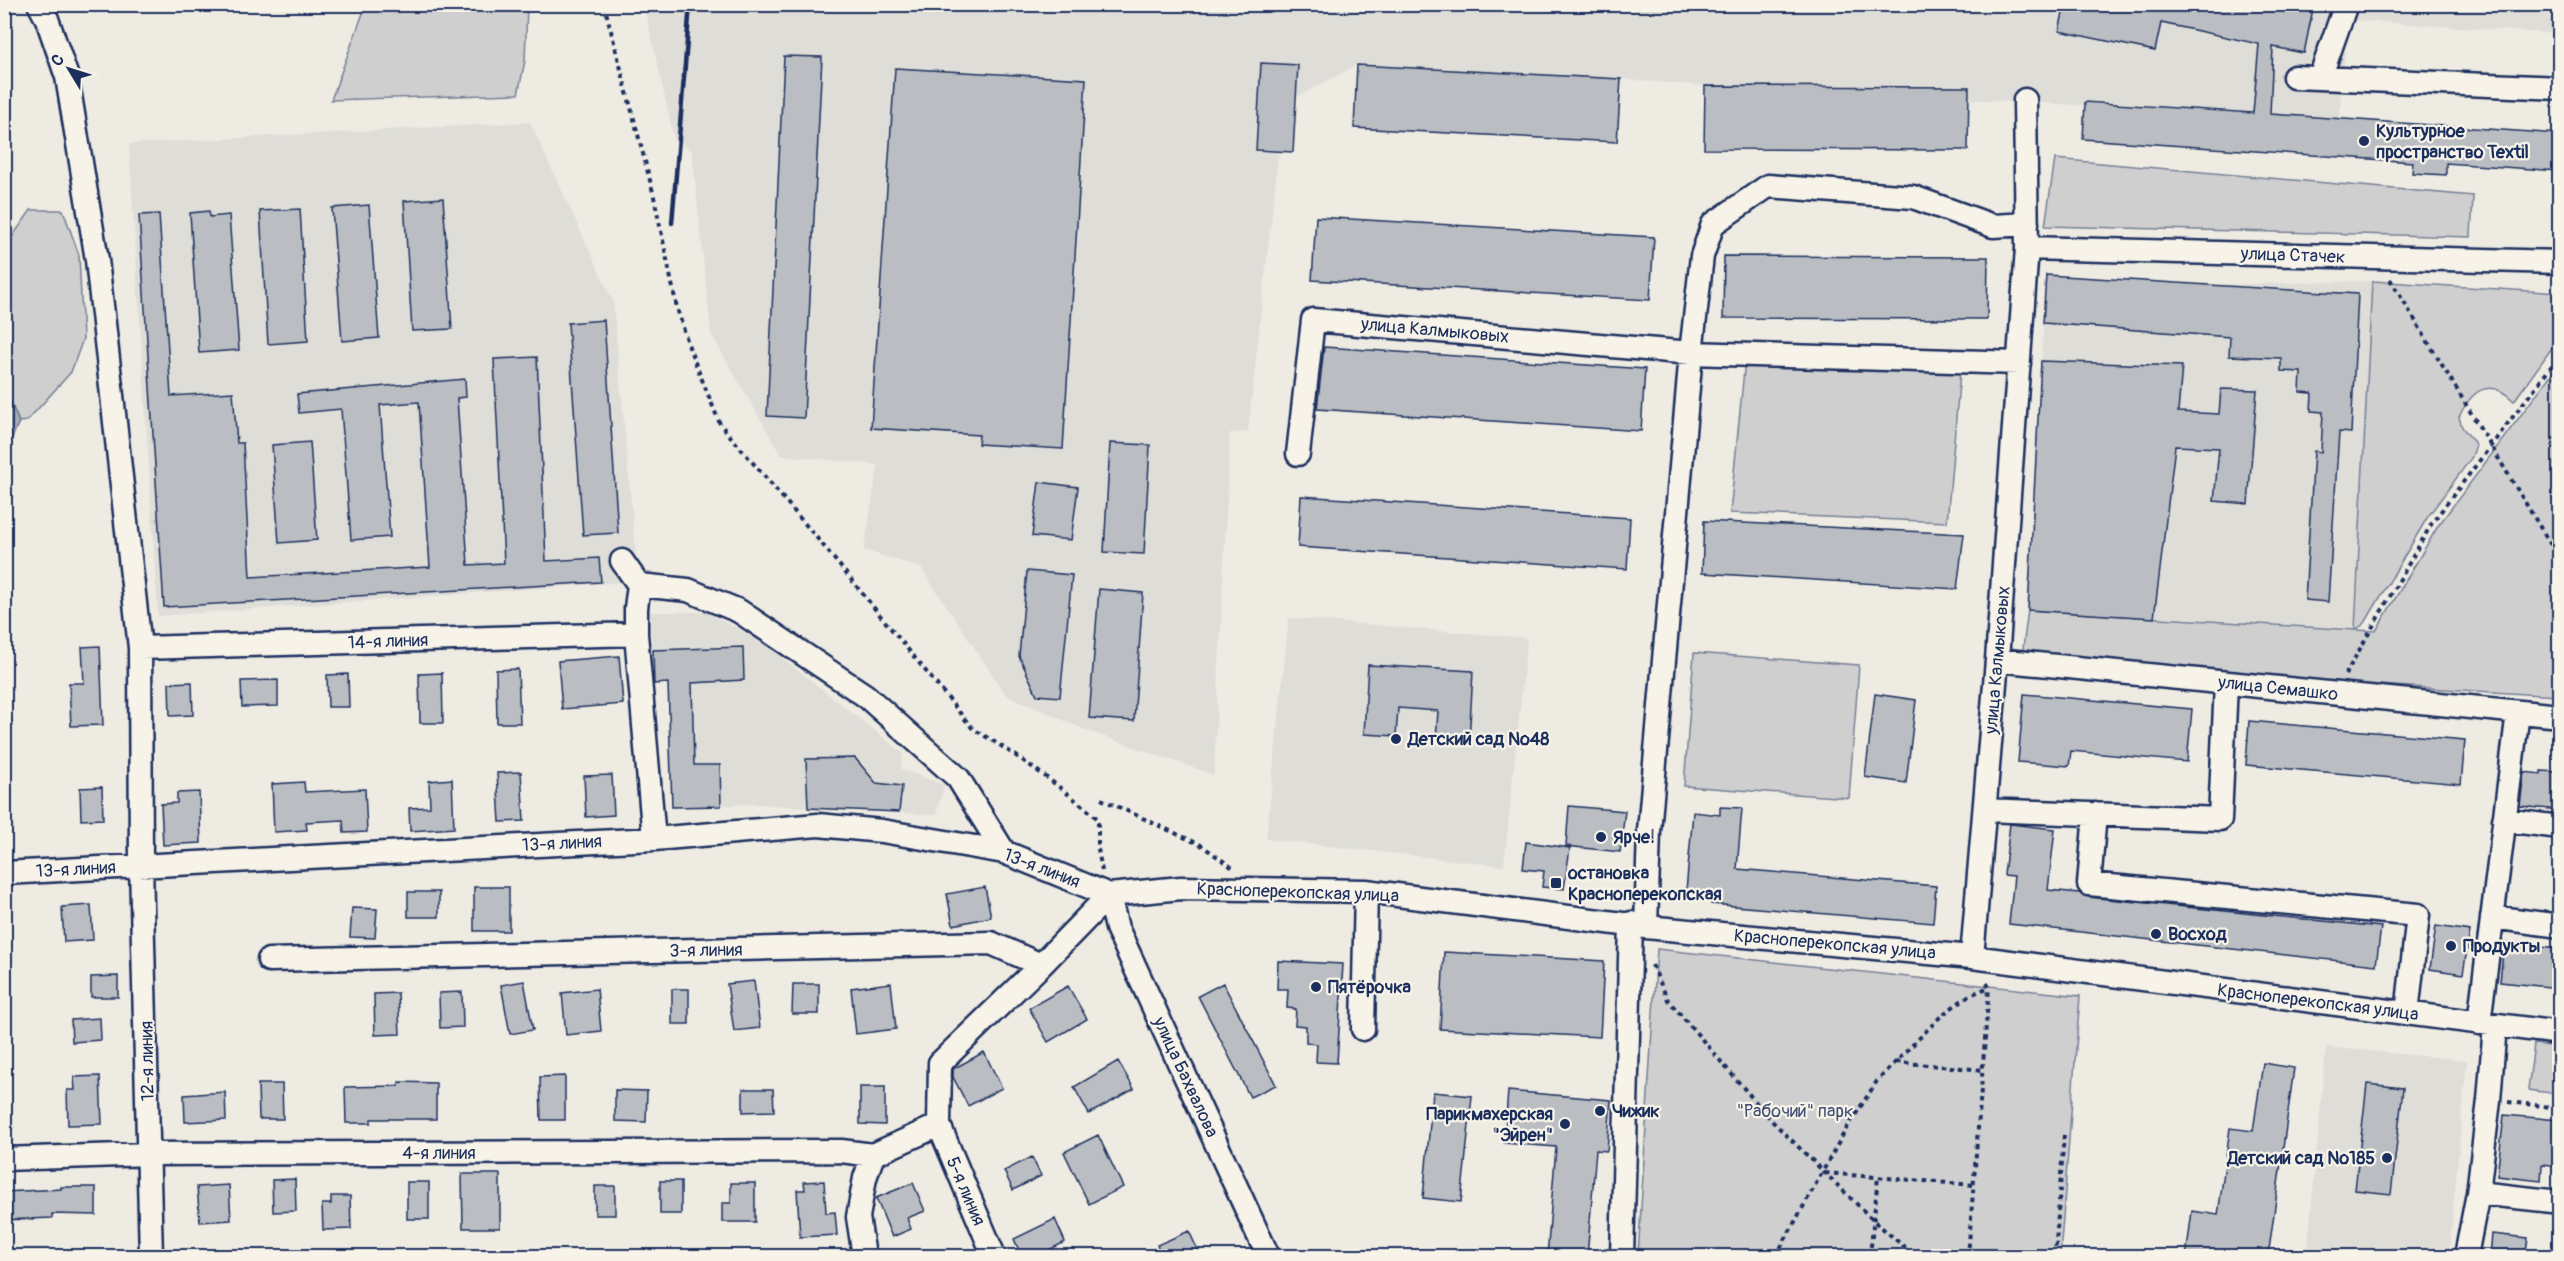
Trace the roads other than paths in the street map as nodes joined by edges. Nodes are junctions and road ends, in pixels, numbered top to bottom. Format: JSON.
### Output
{"nodes":[{"id":1,"x":39,"y":4,"type":"edge"},
{"id":2,"x":2346,"y":4,"type":"edge"},
{"id":3,"x":2294,"y":77,"type":"dead end"},
{"id":4,"x":2320,"y":78,"type":"junction"},
{"id":5,"x":2559,"y":88,"type":"edge"},
{"id":6,"x":2025,"y":100,"type":"dead end"},
{"id":7,"x":2027,"y":224,"type":"junction"},
{"id":8,"x":2027,"y":248,"type":"junction"},
{"id":9,"x":2559,"y":262,"type":"edge"},
{"id":10,"x":1691,"y":353,"type":"junction"},
{"id":11,"x":2019,"y":363,"type":"junction"},
{"id":12,"x":1298,"y":454,"type":"dead end"},
{"id":13,"x":622,"y":561,"type":"dead end"},
{"id":14,"x":639,"y":585,"type":"junction"},
{"id":15,"x":636,"y":634,"type":"junction"},
{"id":16,"x":140,"y":648,"type":"junction"},
{"id":17,"x":1997,"y":660,"type":"junction"},
{"id":18,"x":2226,"y":683,"type":"junction"},
{"id":19,"x":2518,"y":712,"type":"junction"},
{"id":20,"x":2559,"y":716,"type":"edge"},
{"id":21,"x":1985,"y":810,"type":"junction"},
{"id":22,"x":2095,"y":814,"type":"junction"},
{"id":23,"x":2504,"y":820,"type":"junction"},
{"id":24,"x":2559,"y":827,"type":"edge"},
{"id":25,"x":654,"y":839,"type":"junction"},
{"id":26,"x":1004,"y":852,"type":"junction"},
{"id":27,"x":141,"y":865,"type":"junction"},
{"id":28,"x":4,"y":873,"type":"edge"},
{"id":29,"x":1366,"y":891,"type":"junction"},
{"id":30,"x":1109,"y":895,"type":"junction"},
{"id":31,"x":2492,"y":917,"type":"junction"},
{"id":32,"x":1639,"y":925,"type":"junction"},
{"id":33,"x":2559,"y":926,"type":"edge"},
{"id":34,"x":1972,"y":957,"type":"junction"},
{"id":35,"x":269,"y":960,"type":"dead end"},
{"id":36,"x":1041,"y":965,"type":"junction"},
{"id":37,"x":2407,"y":1013,"type":"junction"},
{"id":38,"x":2487,"y":1024,"type":"junction"},
{"id":39,"x":1363,"y":1029,"type":"dead end"},
{"id":40,"x":2559,"y":1033,"type":"edge"},
{"id":41,"x":939,"y":1125,"type":"junction"},
{"id":42,"x":150,"y":1154,"type":"junction"},
{"id":43,"x":873,"y":1155,"type":"junction"},
{"id":44,"x":4,"y":1159,"type":"edge"},
{"id":45,"x":2478,"y":1193,"type":"junction"},
{"id":46,"x":2559,"y":1202,"type":"edge"},
{"id":47,"x":151,"y":1257,"type":"edge"},
{"id":48,"x":864,"y":1257,"type":"edge"},
{"id":49,"x":994,"y":1257,"type":"edge"},
{"id":50,"x":1268,"y":1257,"type":"edge"},
{"id":51,"x":1623,"y":1257,"type":"edge"},
{"id":52,"x":2466,"y":1257,"type":"edge"}],
"edges":[{"from":1,"to":16,"type":"street","name":"12-я линия"},
{"from":2,"to":4,"type":"street"},
{"from":3,"to":4,"type":"street"},
{"from":4,"to":5,"type":"street"},
{"from":6,"to":7,"type":"street","name":"улица Калмыковых"},
{"from":7,"to":8,"type":"street","name":"улица Калмыковых"},
{"from":7,"to":10,"type":"street"},
{"from":8,"to":9,"type":"street","name":"улица Стачек"},
{"from":8,"to":11,"type":"street","name":"улица Калмыковых"},
{"from":10,"to":11,"type":"street","name":"улица Калмыковых"},
{"from":10,"to":12,"type":"street","name":"улица Калмыковых"},
{"from":10,"to":32,"type":"street"},
{"from":11,"to":17,"type":"street","name":"улица Калмыковых"},
{"from":13,"to":14,"type":"street"},
{"from":14,"to":15,"type":"street"},
{"from":14,"to":26,"type":"street"},
{"from":15,"to":16,"type":"street","name":"14-я линия"},
{"from":15,"to":25,"type":"street"},
{"from":16,"to":27,"type":"street","name":"12-я линия"},
{"from":17,"to":18,"type":"street","name":"улица Семашко"},
{"from":17,"to":21,"type":"street","name":"улица Калмыковых"},
{"from":18,"to":19,"type":"street","name":"улица Семашко"},
{"from":18,"to":22,"type":"street"},
{"from":19,"to":20,"type":"street","name":"улица Семашко"},
{"from":19,"to":23,"type":"street"},
{"from":21,"to":22,"type":"street"},
{"from":21,"to":34,"type":"street","name":"улица Калмыковых"},
{"from":22,"to":37,"type":"street"},
{"from":23,"to":24,"type":"street"},
{"from":23,"to":31,"type":"street"},
{"from":25,"to":26,"type":"street","name":"13-я линия"},
{"from":25,"to":27,"type":"street","name":"13-я линия"},
{"from":26,"to":30,"type":"street","name":"13-я линия"},
{"from":27,"to":28,"type":"street","name":"13-я линия"},
{"from":27,"to":42,"type":"street","name":"12-я линия"},
{"from":29,"to":30,"type":"street","name":"Красноперекопская улица"},
{"from":29,"to":32,"type":"street","name":"Красноперекопская улица"},
{"from":29,"to":39,"type":"street"},
{"from":30,"to":36,"type":"street"},
{"from":30,"to":50,"type":"street","name":"улица Бахвалова"},
{"from":31,"to":33,"type":"street"},
{"from":31,"to":38,"type":"street"},
{"from":32,"to":34,"type":"street","name":"Красноперекопская улица"},
{"from":32,"to":51,"type":"street"},
{"from":34,"to":37,"type":"street","name":"Красноперекопская улица"},
{"from":35,"to":36,"type":"street","name":"3-я линия"},
{"from":36,"to":41,"type":"street"},
{"from":37,"to":38,"type":"street","name":"Красноперекопская улица"},
{"from":38,"to":40,"type":"street","name":"Красноперекопская улица"},
{"from":38,"to":45,"type":"street"},
{"from":41,"to":43,"type":"street"},
{"from":41,"to":49,"type":"street","name":"5-я линия"},
{"from":42,"to":43,"type":"street","name":"4-я линия"},
{"from":42,"to":44,"type":"street","name":"4-я линия"},
{"from":42,"to":47,"type":"street","name":"12-я линия"},
{"from":43,"to":48,"type":"street"},
{"from":45,"to":46,"type":"street"},
{"from":45,"to":52,"type":"street"}]}
